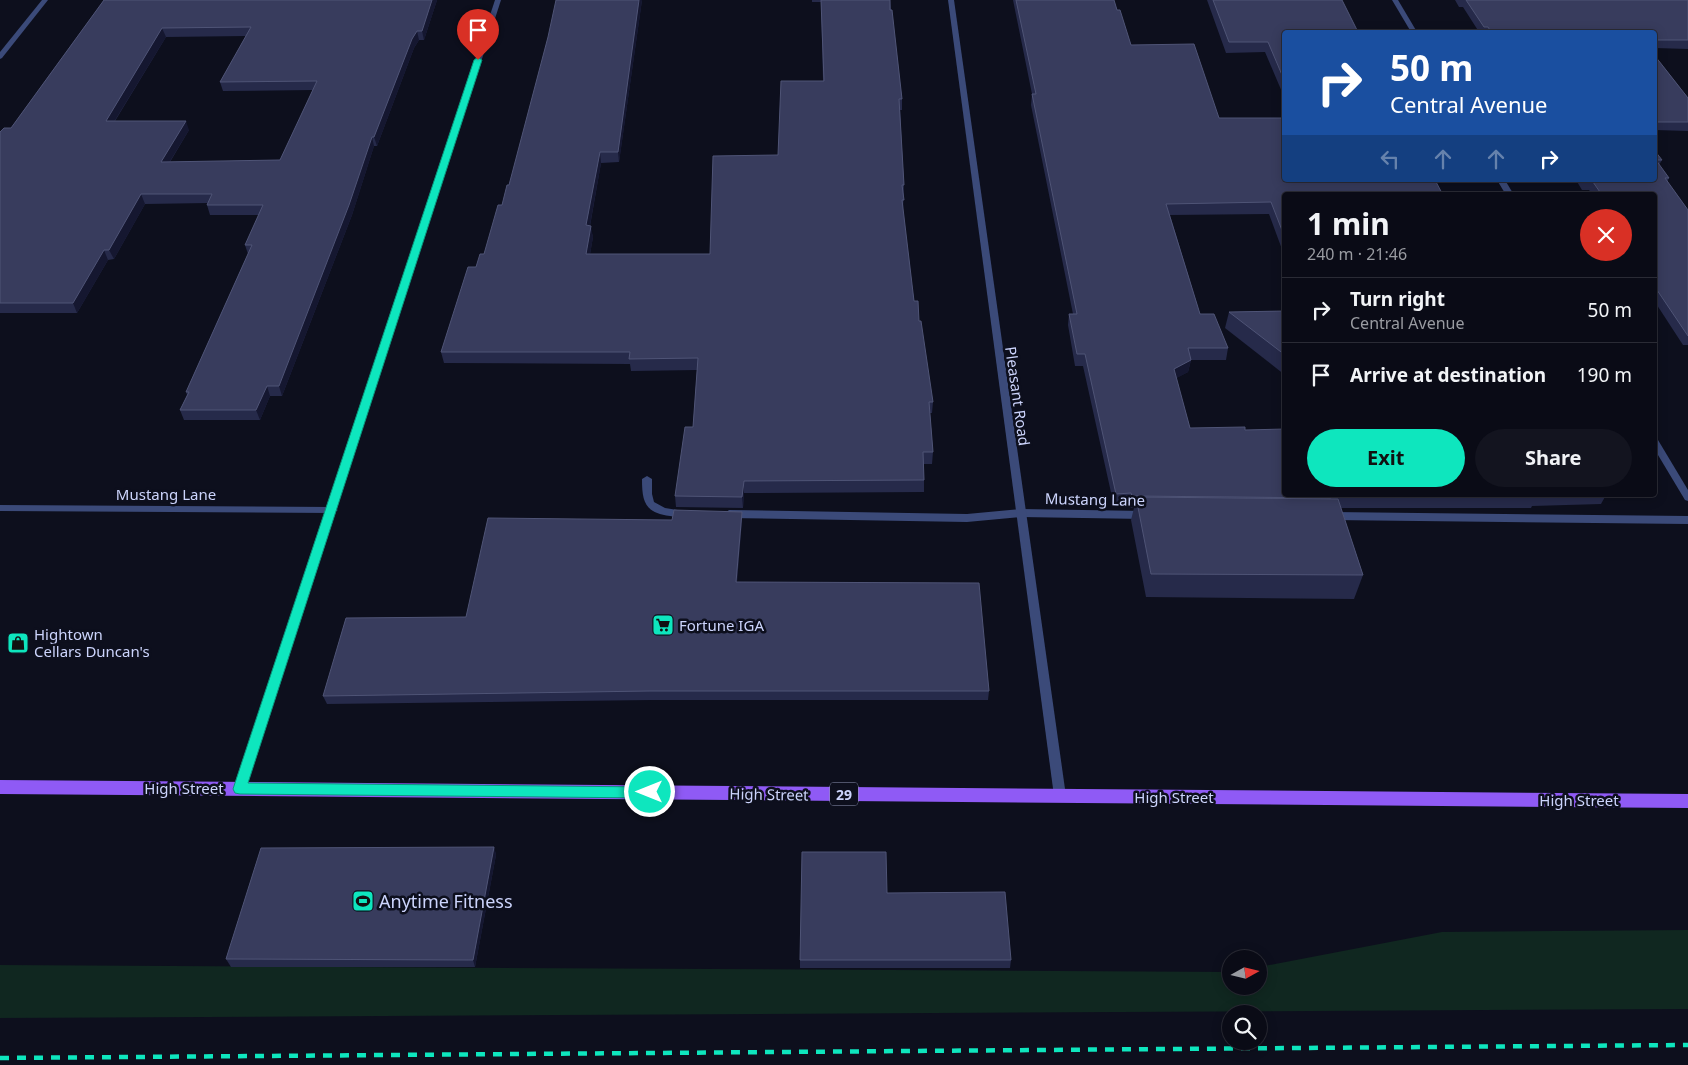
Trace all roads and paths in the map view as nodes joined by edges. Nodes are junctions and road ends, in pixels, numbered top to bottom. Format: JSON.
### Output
{"nodes":[{"id":1,"x":45,"y":0,"type":"edge"},
{"id":2,"x":498,"y":0,"type":"edge"},
{"id":3,"x":951,"y":0,"type":"edge"},
{"id":4,"x":1395,"y":0,"type":"edge"},
{"id":5,"x":1413,"y":30,"type":"edge"},
{"id":6,"x":0,"y":57,"type":"edge"},
{"id":7,"x":1657,"y":445,"type":"edge"},
{"id":8,"x":647,"y":479,"type":"dead end"},
{"id":9,"x":1688,"y":498,"type":"edge"},
{"id":10,"x":0,"y":508,"type":"edge"},
{"id":11,"x":333,"y":510,"type":"junction"},
{"id":12,"x":1021,"y":513,"type":"junction"},
{"id":13,"x":701,"y":514,"type":"edge"},
{"id":14,"x":720,"y":514,"type":"edge"},
{"id":15,"x":1153,"y":515,"type":"edge"},
{"id":16,"x":1321,"y":516,"type":"edge"},
{"id":17,"x":1688,"y":520,"type":"edge"},
{"id":18,"x":0,"y":787,"type":"edge"},
{"id":19,"x":240,"y":789,"type":"junction"},
{"id":20,"x":1060,"y":796,"type":"junction"},
{"id":21,"x":1688,"y":801,"type":"edge"}],
"edges":[{"from":1,"to":6,"type":"street"},
{"from":2,"to":11,"type":"street"},
{"from":3,"to":12,"type":"street","name":"Pleasant Road"},
{"from":4,"to":5,"type":"street"},
{"from":7,"to":9,"type":"street"},
{"from":8,"to":13,"type":"street"},
{"from":10,"to":11,"type":"street","name":"Mustang Lane"},
{"from":11,"to":19,"type":"street"},
{"from":12,"to":14,"type":"street","name":"Mustang Lane"},
{"from":12,"to":15,"type":"street","name":"Mustang Lane"},
{"from":12,"to":20,"type":"street","name":"Pleasant Road"},
{"from":16,"to":17,"type":"street"},
{"from":18,"to":19,"type":"main road","name":"High Street","number":"29"},
{"from":19,"to":20,"type":"main road","name":"High Street","number":"29"},
{"from":20,"to":21,"type":"main road","name":"High Street","number":"29"}]}
